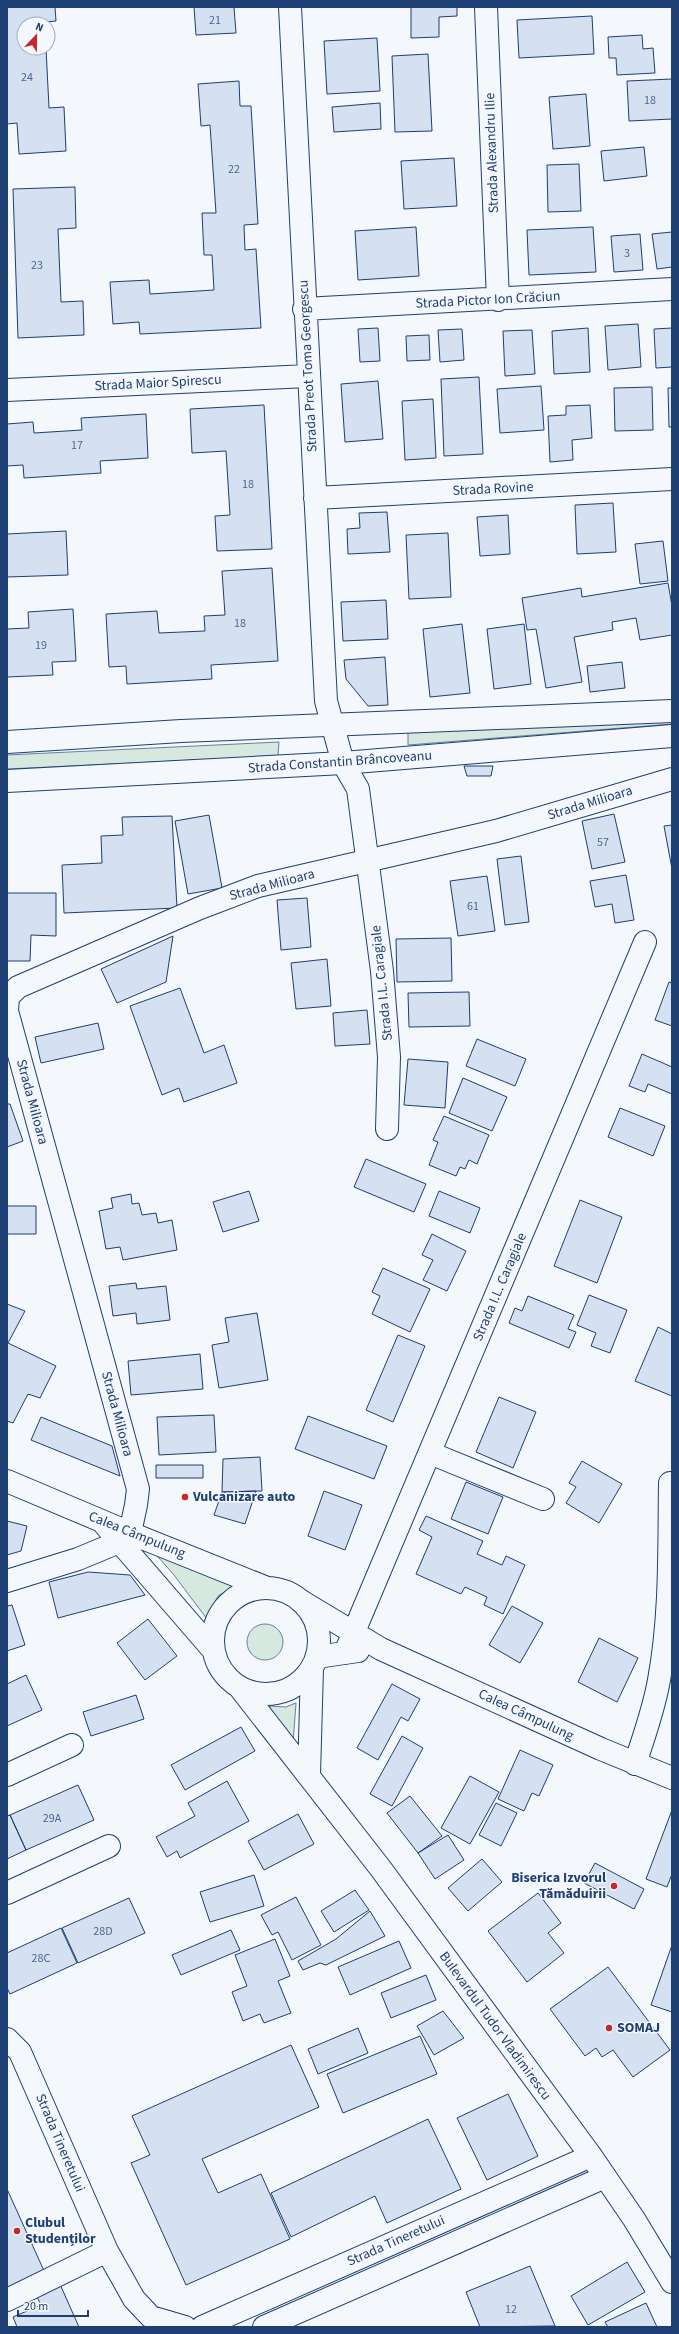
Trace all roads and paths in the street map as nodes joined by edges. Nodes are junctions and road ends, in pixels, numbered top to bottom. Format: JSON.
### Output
{"nodes":[{"id":1,"x":290,"y":7,"type":"edge"},
{"id":2,"x":486,"y":7,"type":"edge"},
{"id":3,"x":672,"y":289,"type":"edge"},
{"id":4,"x":498,"y":300,"type":"junction"},
{"id":5,"x":304,"y":309,"type":"junction"},
{"id":6,"x":308,"y":376,"type":"junction"},
{"id":7,"x":7,"y":390,"type":"edge"},
{"id":8,"x":672,"y":479,"type":"edge"},
{"id":9,"x":315,"y":498,"type":"junction"},
{"id":10,"x":672,"y":711,"type":"edge"},
{"id":11,"x":333,"y":724,"type":"junction"},
{"id":12,"x":672,"y":736,"type":"edge"},
{"id":13,"x":7,"y":742,"type":"edge"},
{"id":14,"x":343,"y":763,"type":"junction"},
{"id":15,"x":672,"y":778,"type":"edge"},
{"id":16,"x":7,"y":781,"type":"edge"},
{"id":17,"x":367,"y":862,"type":"junction"},
{"id":18,"x":645,"y":942,"type":"dead end"},
{"id":19,"x":387,"y":1129,"type":"dead end"},
{"id":20,"x":430,"y":1453,"type":"junction"},
{"id":21,"x":7,"y":1481,"type":"edge"},
{"id":22,"x":670,"y":1483,"type":"dead end"},
{"id":23,"x":543,"y":1499,"type":"dead end"},
{"id":24,"x":125,"y":1538,"type":"junction"},
{"id":25,"x":7,"y":1581,"type":"edge"},
{"id":26,"x":267,"y":1588,"type":"junction"},
{"id":27,"x":301,"y":1601,"type":"junction"},
{"id":28,"x":354,"y":1632,"type":"junction"},
{"id":29,"x":381,"y":1649,"type":"junction"},
{"id":30,"x":213,"y":1650,"type":"junction"},
{"id":31,"x":345,"y":1653,"type":"junction"},
{"id":32,"x":314,"y":1663,"type":"junction"},
{"id":33,"x":240,"y":1688,"type":"junction"},
{"id":34,"x":72,"y":1745,"type":"dead end"},
{"id":35,"x":635,"y":1764,"type":"junction"},
{"id":36,"x":7,"y":1775,"type":"edge"},
{"id":37,"x":309,"y":1775,"type":"junction"},
{"id":38,"x":672,"y":1778,"type":"edge"},
{"id":39,"x":109,"y":1846,"type":"dead end"},
{"id":40,"x":7,"y":1893,"type":"edge"},
{"id":41,"x":7,"y":2039,"type":"edge"},
{"id":42,"x":591,"y":2156,"type":"junction"},
{"id":43,"x":605,"y":2177,"type":"junction"},
{"id":44,"x":107,"y":2251,"type":"junction"},
{"id":45,"x":672,"y":2282,"type":"edge"},
{"id":46,"x":7,"y":2300,"type":"edge"},
{"id":47,"x":185,"y":2327,"type":"edge"},
{"id":48,"x":202,"y":2327,"type":"edge"},
{"id":49,"x":264,"y":2327,"type":"edge"}],
"edges":[{"from":1,"to":5,"type":"street","name":"Strada Preot Toma Georgescu"},
{"from":2,"to":4,"type":"street","name":"Strada Alexandru Ilie"},
{"from":3,"to":4,"type":"street","name":"Strada Pictor Ion Crăciun"},
{"from":4,"to":5,"type":"street","name":"Strada Pictor Ion Crăciun"},
{"from":5,"to":6,"type":"street","name":"Strada Preot Toma Georgescu"},
{"from":6,"to":7,"type":"street","name":"Strada Maior Spirescu"},
{"from":6,"to":9,"type":"street","name":"Strada Preot Toma Georgescu"},
{"from":8,"to":9,"type":"street","name":"Strada Rovine"},
{"from":9,"to":11,"type":"street","name":"Strada Preot Toma Georgescu"},
{"from":10,"to":11,"type":"street"},
{"from":11,"to":13,"type":"street"},
{"from":11,"to":14,"type":"street"},
{"from":12,"to":14,"type":"street","name":"Strada Constantin Brâncoveanu"},
{"from":14,"to":16,"type":"street","name":"Strada Constantin Brâncoveanu"},
{"from":14,"to":17,"type":"street"},
{"from":15,"to":17,"type":"street","name":"Strada Milioara"},
{"from":17,"to":19,"type":"street","name":"Strada I.L. Caragiale"},
{"from":17,"to":24,"type":"street","name":"Strada Milioara"},
{"from":18,"to":20,"type":"street","name":"Strada I.L. Caragiale"},
{"from":20,"to":23,"type":"street"},
{"from":20,"to":28,"type":"street","name":"Strada I.L. Caragiale"},
{"from":21,"to":24,"type":"street","name":"Calea Câmpulung"},
{"from":22,"to":35,"type":"street"},
{"from":24,"to":25,"type":"street"},
{"from":24,"to":26,"type":"street","name":"Calea Câmpulung"},
{"from":24,"to":30,"type":"street"},
{"from":26,"to":27,"type":"street"},
{"from":26,"to":30,"type":"street"},
{"from":27,"to":28,"type":"street","name":"Calea Câmpulung"},
{"from":27,"to":32,"type":"street"},
{"from":28,"to":29,"type":"street","name":"Calea Câmpulung"},
{"from":28,"to":31,"type":"street","name":"Strada I.L. Caragiale"},
{"from":29,"to":31,"type":"street"},
{"from":29,"to":35,"type":"street","name":"Calea Câmpulung"},
{"from":30,"to":33,"type":"street"},
{"from":31,"to":32,"type":"street"},
{"from":32,"to":33,"type":"street"},
{"from":32,"to":37,"type":"street"},
{"from":33,"to":37,"type":"street","name":"Bulevardul Tudor Vladimirescu"},
{"from":34,"to":36,"type":"street"},
{"from":35,"to":38,"type":"street","name":"Calea Câmpulung"},
{"from":37,"to":42,"type":"street","name":"Bulevardul Tudor Vladimirescu"},
{"from":39,"to":40,"type":"street"},
{"from":41,"to":44,"type":"street","name":"Strada Tineretului"},
{"from":42,"to":43,"type":"street","name":"Bulevardul Tudor Vladimirescu"},
{"from":42,"to":48,"type":"street","name":"Strada Tineretului"},
{"from":43,"to":45,"type":"street","name":"Bulevardul Tudor Vladimirescu"},
{"from":43,"to":49,"type":"street","name":"Strada Tineretului"},
{"from":44,"to":46,"type":"street"},
{"from":44,"to":47,"type":"street","name":"Strada Tineretului"}]}
